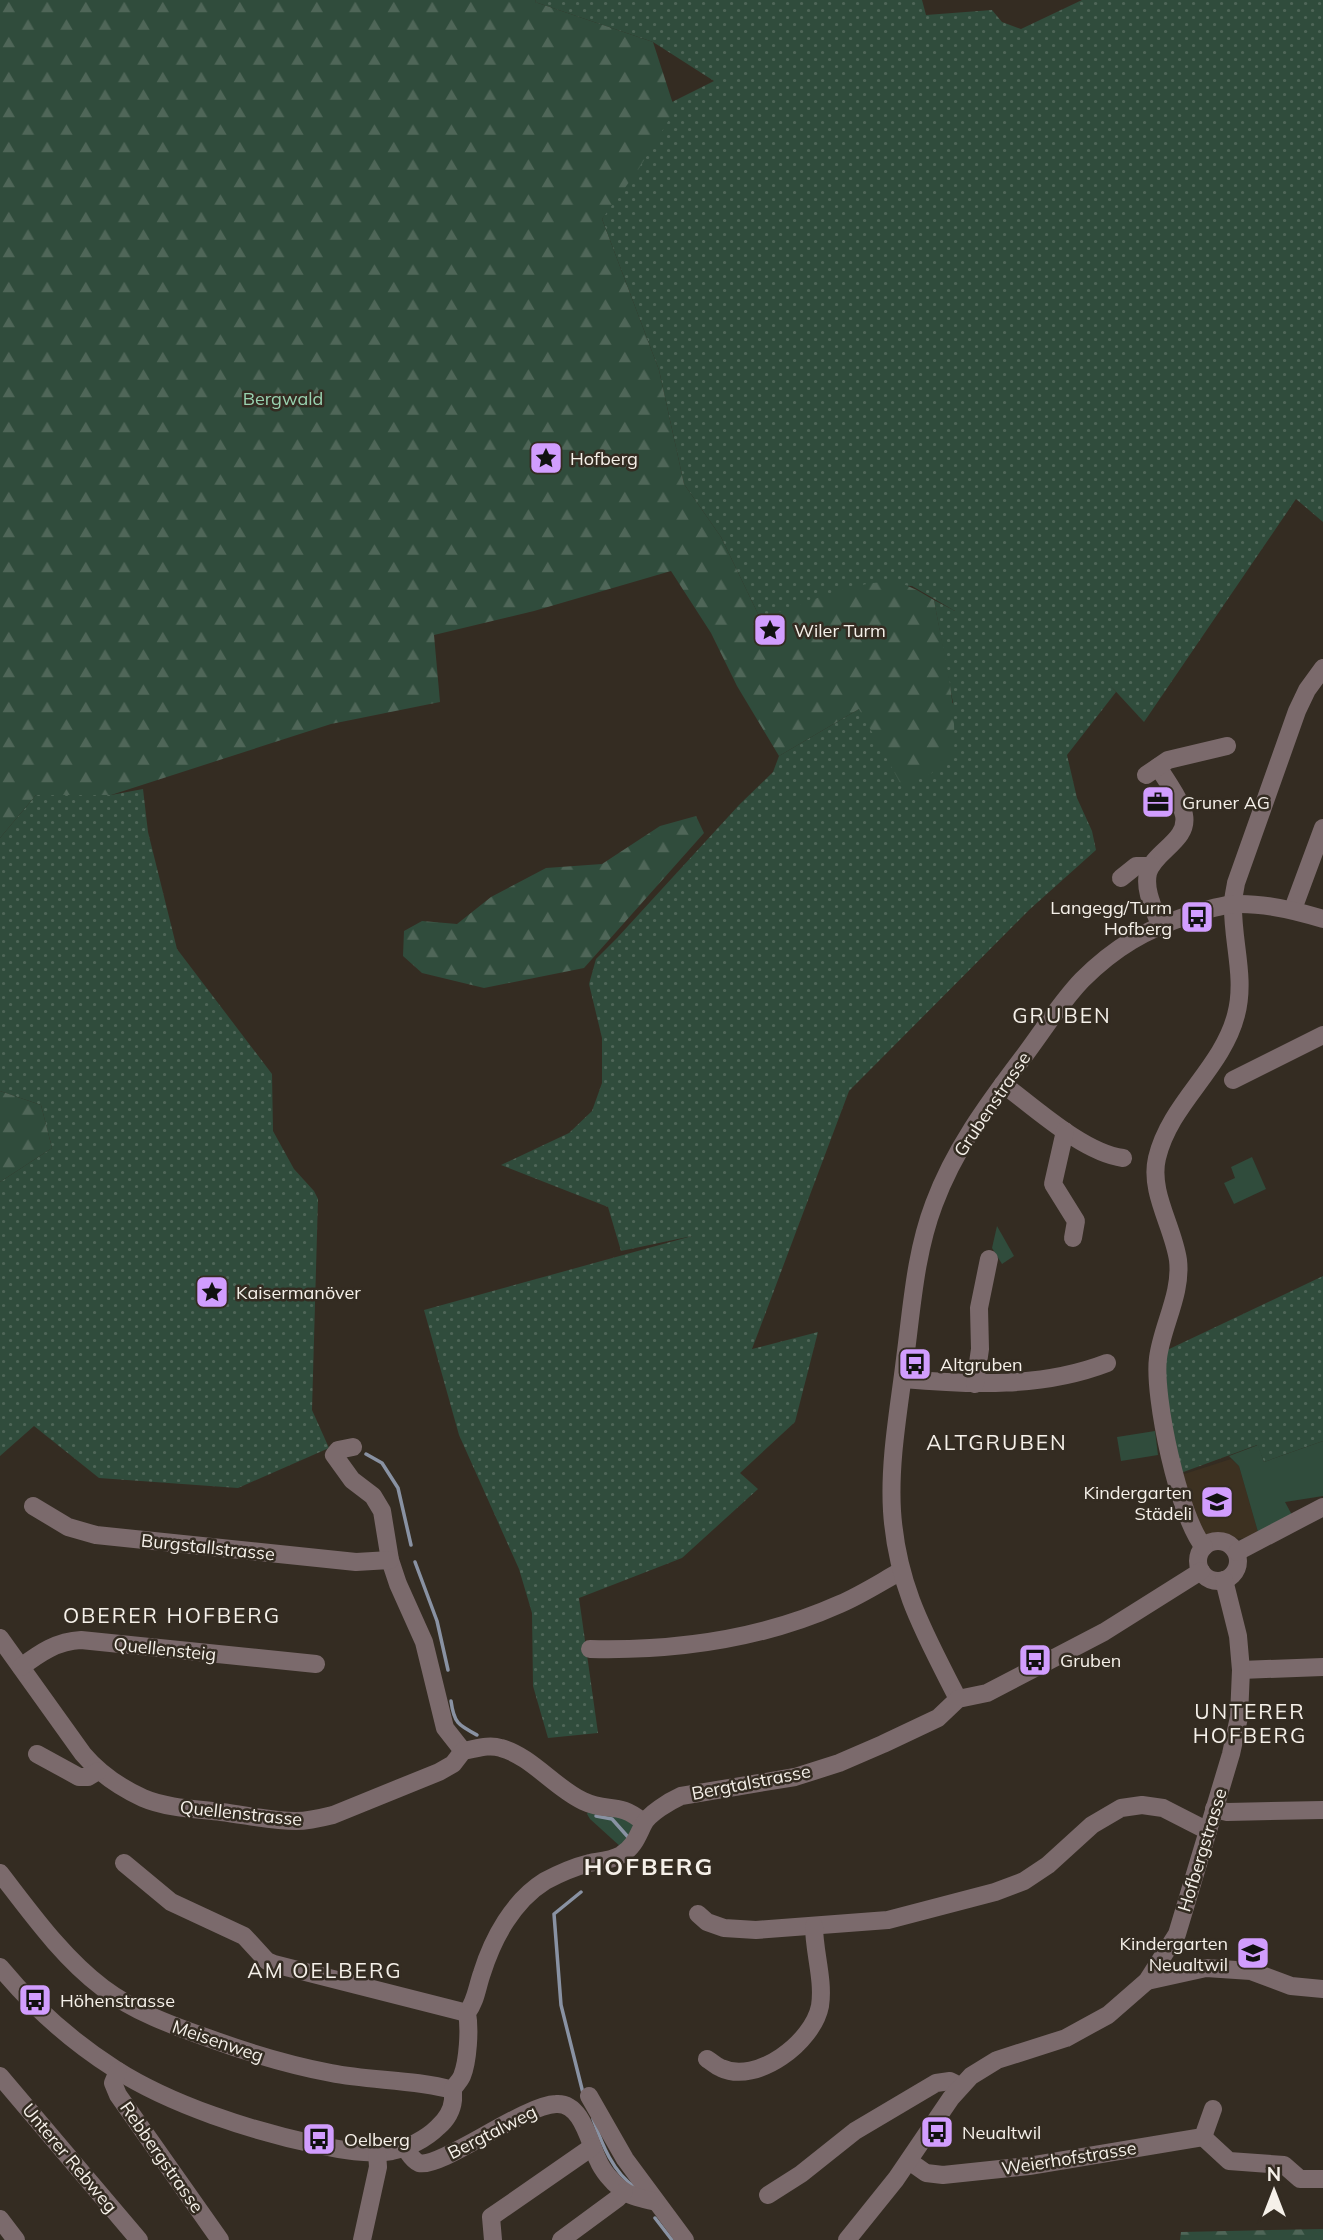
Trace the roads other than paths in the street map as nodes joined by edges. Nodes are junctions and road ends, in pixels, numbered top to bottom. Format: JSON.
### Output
{"nodes":[{"id":1,"x":1323,"y":668,"type":"edge"},
{"id":2,"x":1227,"y":746,"type":"dead end"},
{"id":3,"x":1323,"y":828,"type":"edge"},
{"id":4,"x":1151,"y":866,"type":"junction"},
{"id":5,"x":1121,"y":878,"type":"dead end"},
{"id":6,"x":1233,"y":904,"type":"junction"},
{"id":7,"x":1293,"y":909,"type":"junction"},
{"id":8,"x":1323,"y":919,"type":"edge"},
{"id":9,"x":1160,"y":925,"type":"junction"},
{"id":10,"x":1323,"y":1035,"type":"edge"},
{"id":11,"x":1233,"y":1080,"type":"dead end"},
{"id":12,"x":1003,"y":1084,"type":"junction"},
{"id":13,"x":1065,"y":1131,"type":"junction"},
{"id":14,"x":1124,"y":1158,"type":"dead end"},
{"id":15,"x":1073,"y":1238,"type":"dead end"},
{"id":16,"x":989,"y":1259,"type":"dead end"},
{"id":17,"x":1107,"y":1363,"type":"dead end"},
{"id":18,"x":903,"y":1379,"type":"junction"},
{"id":19,"x":975,"y":1384,"type":"junction"},
{"id":20,"x":353,"y":1447,"type":"dead end"},
{"id":21,"x":33,"y":1506,"type":"dead end"},
{"id":22,"x":1323,"y":1507,"type":"edge"},
{"id":23,"x":1203,"y":1547,"type":"junction"},
{"id":24,"x":1237,"y":1552,"type":"junction"},
{"id":25,"x":390,"y":1560,"type":"junction"},
{"id":26,"x":901,"y":1571,"type":"junction"},
{"id":27,"x":1201,"y":1571,"type":"junction"},
{"id":28,"x":1224,"y":1580,"type":"junction"},
{"id":29,"x":0,"y":1638,"type":"edge"},
{"id":30,"x":590,"y":1649,"type":"dead end"},
{"id":31,"x":316,"y":1664,"type":"dead end"},
{"id":32,"x":21,"y":1667,"type":"junction"},
{"id":33,"x":1323,"y":1667,"type":"edge"},
{"id":34,"x":1241,"y":1670,"type":"junction"},
{"id":35,"x":958,"y":1699,"type":"junction"},
{"id":36,"x":463,"y":1751,"type":"junction"},
{"id":37,"x":37,"y":1754,"type":"dead end"},
{"id":38,"x":98,"y":1771,"type":"junction"},
{"id":39,"x":1214,"y":1810,"type":"junction"},
{"id":40,"x":1323,"y":1810,"type":"edge"},
{"id":41,"x":643,"y":1822,"type":"junction"},
{"id":42,"x":1208,"y":1831,"type":"junction"},
{"id":43,"x":124,"y":1863,"type":"dead end"},
{"id":44,"x":0,"y":1873,"type":"edge"},
{"id":45,"x":698,"y":1914,"type":"dead end"},
{"id":46,"x":814,"y":1926,"type":"junction"},
{"id":47,"x":0,"y":1968,"type":"edge"},
{"id":48,"x":1147,"y":1981,"type":"junction"},
{"id":49,"x":1323,"y":1989,"type":"edge"},
{"id":50,"x":467,"y":2013,"type":"junction"},
{"id":51,"x":707,"y":2059,"type":"dead end"},
{"id":52,"x":118,"y":2071,"type":"junction"},
{"id":53,"x":0,"y":2076,"type":"edge"},
{"id":54,"x":960,"y":2086,"type":"junction"},
{"id":55,"x":453,"y":2090,"type":"junction"},
{"id":56,"x":589,"y":2096,"type":"dead end"},
{"id":57,"x":1213,"y":2109,"type":"dead end"},
{"id":58,"x":1203,"y":2137,"type":"junction"},
{"id":59,"x":592,"y":2147,"type":"junction"},
{"id":60,"x":405,"y":2148,"type":"junction"},
{"id":61,"x":377,"y":2152,"type":"junction"},
{"id":62,"x":909,"y":2161,"type":"junction"},
{"id":63,"x":1323,"y":2179,"type":"edge"},
{"id":64,"x":624,"y":2192,"type":"junction"},
{"id":65,"x":768,"y":2195,"type":"dead end"},
{"id":66,"x":656,"y":2202,"type":"junction"},
{"id":67,"x":0,"y":2220,"type":"edge"},
{"id":68,"x":16,"y":2240,"type":"edge"},
{"id":69,"x":139,"y":2240,"type":"edge"},
{"id":70,"x":220,"y":2240,"type":"edge"},
{"id":71,"x":362,"y":2240,"type":"edge"},
{"id":72,"x":493,"y":2240,"type":"edge"},
{"id":73,"x":561,"y":2240,"type":"edge"},
{"id":74,"x":685,"y":2240,"type":"edge"},
{"id":75,"x":847,"y":2240,"type":"edge"}],
"edges":[{"from":1,"to":6,"type":"street"},
{"from":2,"to":4,"type":"street"},
{"from":3,"to":7,"type":"street"},
{"from":4,"to":5,"type":"street"},
{"from":4,"to":9,"type":"street"},
{"from":6,"to":7,"type":"street","name":"Grubenstrasse"},
{"from":6,"to":9,"type":"street","name":"Grubenstrasse"},
{"from":6,"to":23,"type":"street"},
{"from":7,"to":8,"type":"street","name":"Grubenstrasse"},
{"from":9,"to":12,"type":"street","name":"Grubenstrasse"},
{"from":10,"to":11,"type":"street"},
{"from":12,"to":13,"type":"street"},
{"from":12,"to":18,"type":"street","name":"Grubenstrasse"},
{"from":13,"to":14,"type":"street"},
{"from":13,"to":15,"type":"street"},
{"from":16,"to":19,"type":"street"},
{"from":17,"to":19,"type":"street"},
{"from":18,"to":19,"type":"street"},
{"from":18,"to":26,"type":"street","name":"Grubenstrasse"},
{"from":20,"to":25,"type":"street"},
{"from":21,"to":25,"type":"street","name":"Burgstallstrasse"},
{"from":22,"to":24,"type":"street"},
{"from":23,"to":24,"type":"street"},
{"from":23,"to":27,"type":"street"},
{"from":24,"to":28,"type":"street"},
{"from":25,"to":36,"type":"street"},
{"from":26,"to":30,"type":"street"},
{"from":26,"to":35,"type":"street","name":"Grubenstrasse"},
{"from":27,"to":28,"type":"street"},
{"from":27,"to":35,"type":"street","name":"Bergtalstrasse"},
{"from":28,"to":34,"type":"street","name":"Hofbergstrasse"},
{"from":29,"to":32,"type":"street","name":"Quellenstrasse"},
{"from":31,"to":32,"type":"street","name":"Quellensteig"},
{"from":32,"to":38,"type":"street","name":"Quellenstrasse"},
{"from":33,"to":34,"type":"street"},
{"from":34,"to":39,"type":"street","name":"Hofbergstrasse"},
{"from":35,"to":41,"type":"street","name":"Bergtalstrasse"},
{"from":36,"to":38,"type":"street","name":"Quellenstrasse"},
{"from":36,"to":41,"type":"street"},
{"from":37,"to":38,"type":"street"},
{"from":39,"to":40,"type":"street"},
{"from":39,"to":42,"type":"street","name":"Hofbergstrasse"},
{"from":41,"to":50,"type":"street","name":"Bergtalstrasse"},
{"from":42,"to":46,"type":"street"},
{"from":42,"to":48,"type":"street","name":"Hofbergstrasse"},
{"from":43,"to":50,"type":"street"},
{"from":44,"to":55,"type":"street","name":"Meisenweg"},
{"from":45,"to":46,"type":"street"},
{"from":46,"to":51,"type":"street"},
{"from":47,"to":52,"type":"street"},
{"from":48,"to":49,"type":"street"},
{"from":48,"to":54,"type":"street","name":"Hofbergstrasse"},
{"from":50,"to":55,"type":"street","name":"Bergtalstrasse"},
{"from":52,"to":61,"type":"street"},
{"from":52,"to":70,"type":"street","name":"Rebbergstrasse"},
{"from":53,"to":69,"type":"street","name":"Unterer Rebweg"},
{"from":54,"to":62,"type":"street","name":"Hofbergstrasse"},
{"from":54,"to":65,"type":"street"},
{"from":55,"to":60,"type":"street","name":"Bergtalstrasse"},
{"from":56,"to":66,"type":"street"},
{"from":57,"to":58,"type":"street"},
{"from":58,"to":62,"type":"street","name":"Weierhofstrasse"},
{"from":58,"to":63,"type":"street"},
{"from":59,"to":60,"type":"street","name":"Bergtalweg"},
{"from":59,"to":64,"type":"street","name":"Bergtalweg"},
{"from":59,"to":72,"type":"street"},
{"from":60,"to":61,"type":"street","name":"Bergtalstrasse"},
{"from":61,"to":71,"type":"street"},
{"from":62,"to":75,"type":"street","name":"Hofbergstrasse"},
{"from":64,"to":66,"type":"street"},
{"from":64,"to":73,"type":"street"},
{"from":66,"to":74,"type":"street"},
{"from":67,"to":68,"type":"street"}]}
